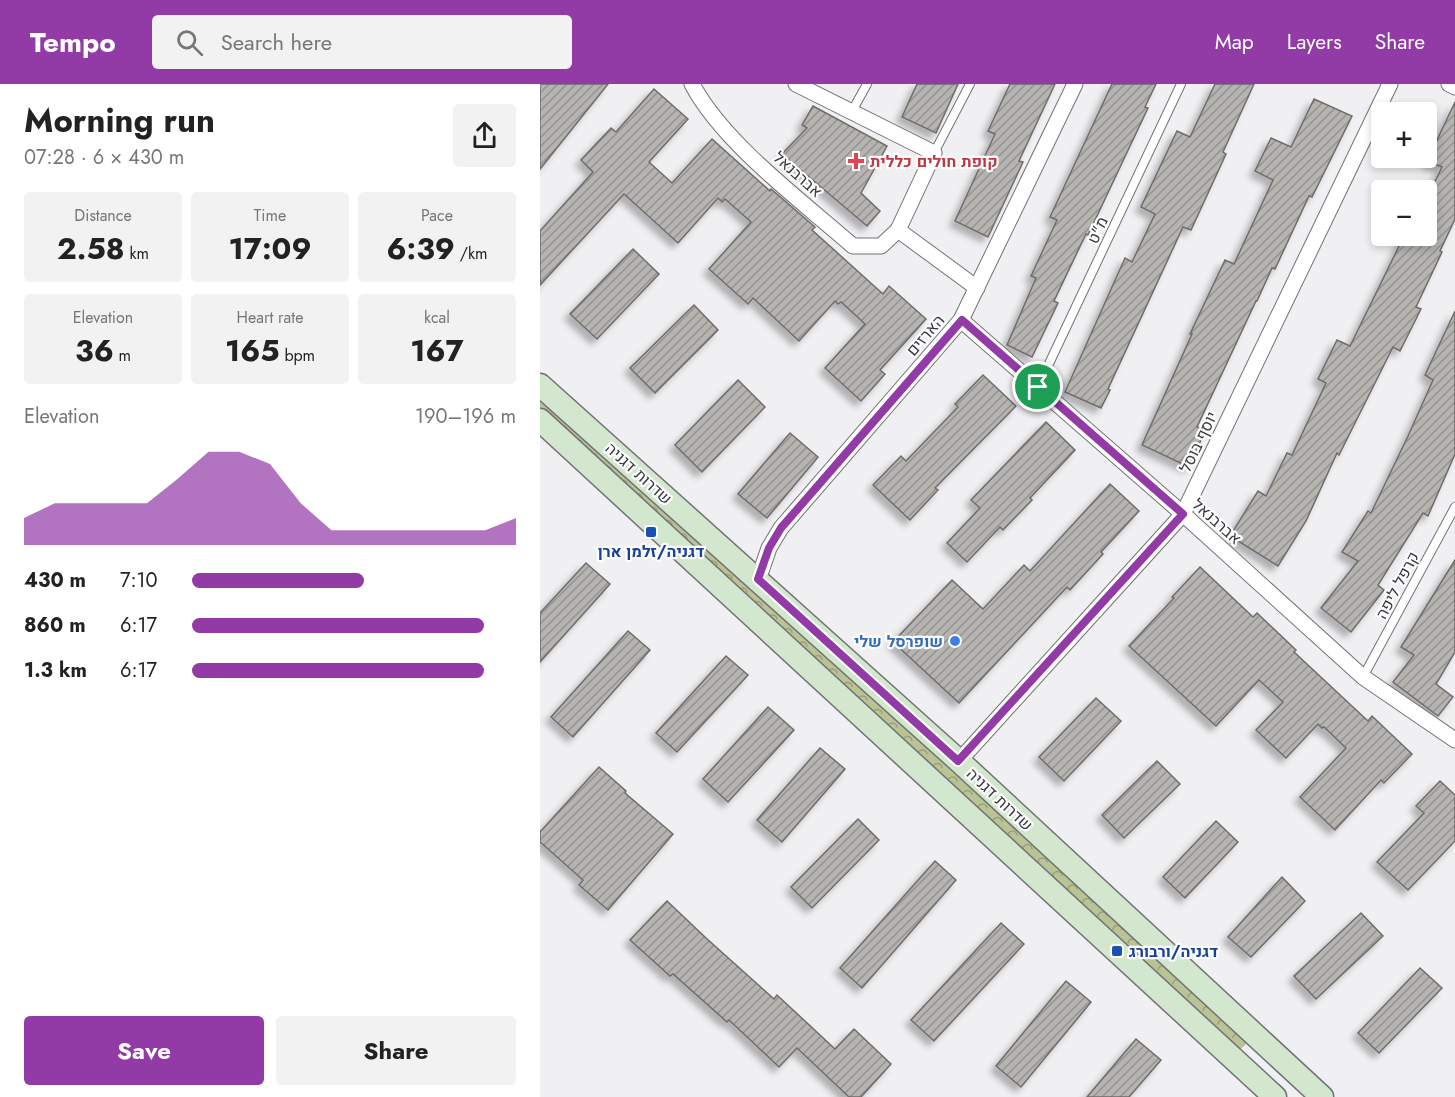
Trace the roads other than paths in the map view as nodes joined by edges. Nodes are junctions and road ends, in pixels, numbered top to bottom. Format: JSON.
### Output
{"nodes":[{"id":1,"x":692,"y":84,"type":"edge"},
{"id":2,"x":796,"y":84,"type":"edge"},
{"id":3,"x":867,"y":84,"type":"edge"},
{"id":4,"x":970,"y":84,"type":"edge"},
{"id":5,"x":1075,"y":84,"type":"edge"},
{"id":6,"x":1181,"y":84,"type":"edge"},
{"id":7,"x":1390,"y":84,"type":"edge"},
{"id":8,"x":1449,"y":84,"type":"edge"},
{"id":9,"x":1455,"y":87,"type":"edge"},
{"id":10,"x":851,"y":113,"type":"junction"},
{"id":11,"x":934,"y":153,"type":"junction"},
{"id":12,"x":898,"y":230,"type":"junction"},
{"id":13,"x":977,"y":288,"type":"junction"},
{"id":14,"x":962,"y":320,"type":"junction"},
{"id":15,"x":540,"y":385,"type":"edge"},
{"id":16,"x":1038,"y":387,"type":"junction"},
{"id":17,"x":540,"y":420,"type":"edge"},
{"id":18,"x":1455,"y":507,"type":"edge"},
{"id":19,"x":1183,"y":514,"type":"junction"},
{"id":20,"x":758,"y":579,"type":"junction"},
{"id":21,"x":1363,"y":677,"type":"junction"},
{"id":22,"x":1455,"y":740,"type":"edge"},
{"id":23,"x":958,"y":761,"type":"junction"},
{"id":24,"x":1275,"y":1097,"type":"edge"},
{"id":25,"x":1322,"y":1097,"type":"edge"}],
"edges":[{"from":1,"to":12,"type":"street","name":"אברבנאל"},
{"from":2,"to":10,"type":"street"},
{"from":3,"to":10,"type":"lane"},
{"from":4,"to":11,"type":"lane"},
{"from":5,"to":13,"type":"street","name":"הארזים"},
{"from":6,"to":16,"type":"lane","name":"מ\"ט"},
{"from":7,"to":19,"type":"street","name":"יוסף בוסל"},
{"from":8,"to":9,"type":"street"},
{"from":10,"to":11,"type":"street"},
{"from":11,"to":12,"type":"street"},
{"from":12,"to":13,"type":"street"},
{"from":13,"to":14,"type":"street","name":"הארזים"},
{"from":14,"to":16,"type":"street","name":"אברבנאל"},
{"from":14,"to":20,"type":"street","name":"הארזים"},
{"from":15,"to":20,"type":"street","name":"שדרות דגניה"},
{"from":16,"to":19,"type":"street","name":"אברבנאל"},
{"from":17,"to":24,"type":"street","name":"שדרות דגניה"},
{"from":18,"to":21,"type":"lane","name":"קרפל ליפה"},
{"from":19,"to":21,"type":"street","name":"אברבנאל"},
{"from":19,"to":23,"type":"street","name":"יוסף בוסל"},
{"from":20,"to":23,"type":"street","name":"שדרות דגניה"},
{"from":21,"to":22,"type":"street","name":"אברבנאל"},
{"from":23,"to":25,"type":"street","name":"שדרות דגניה"}]}
